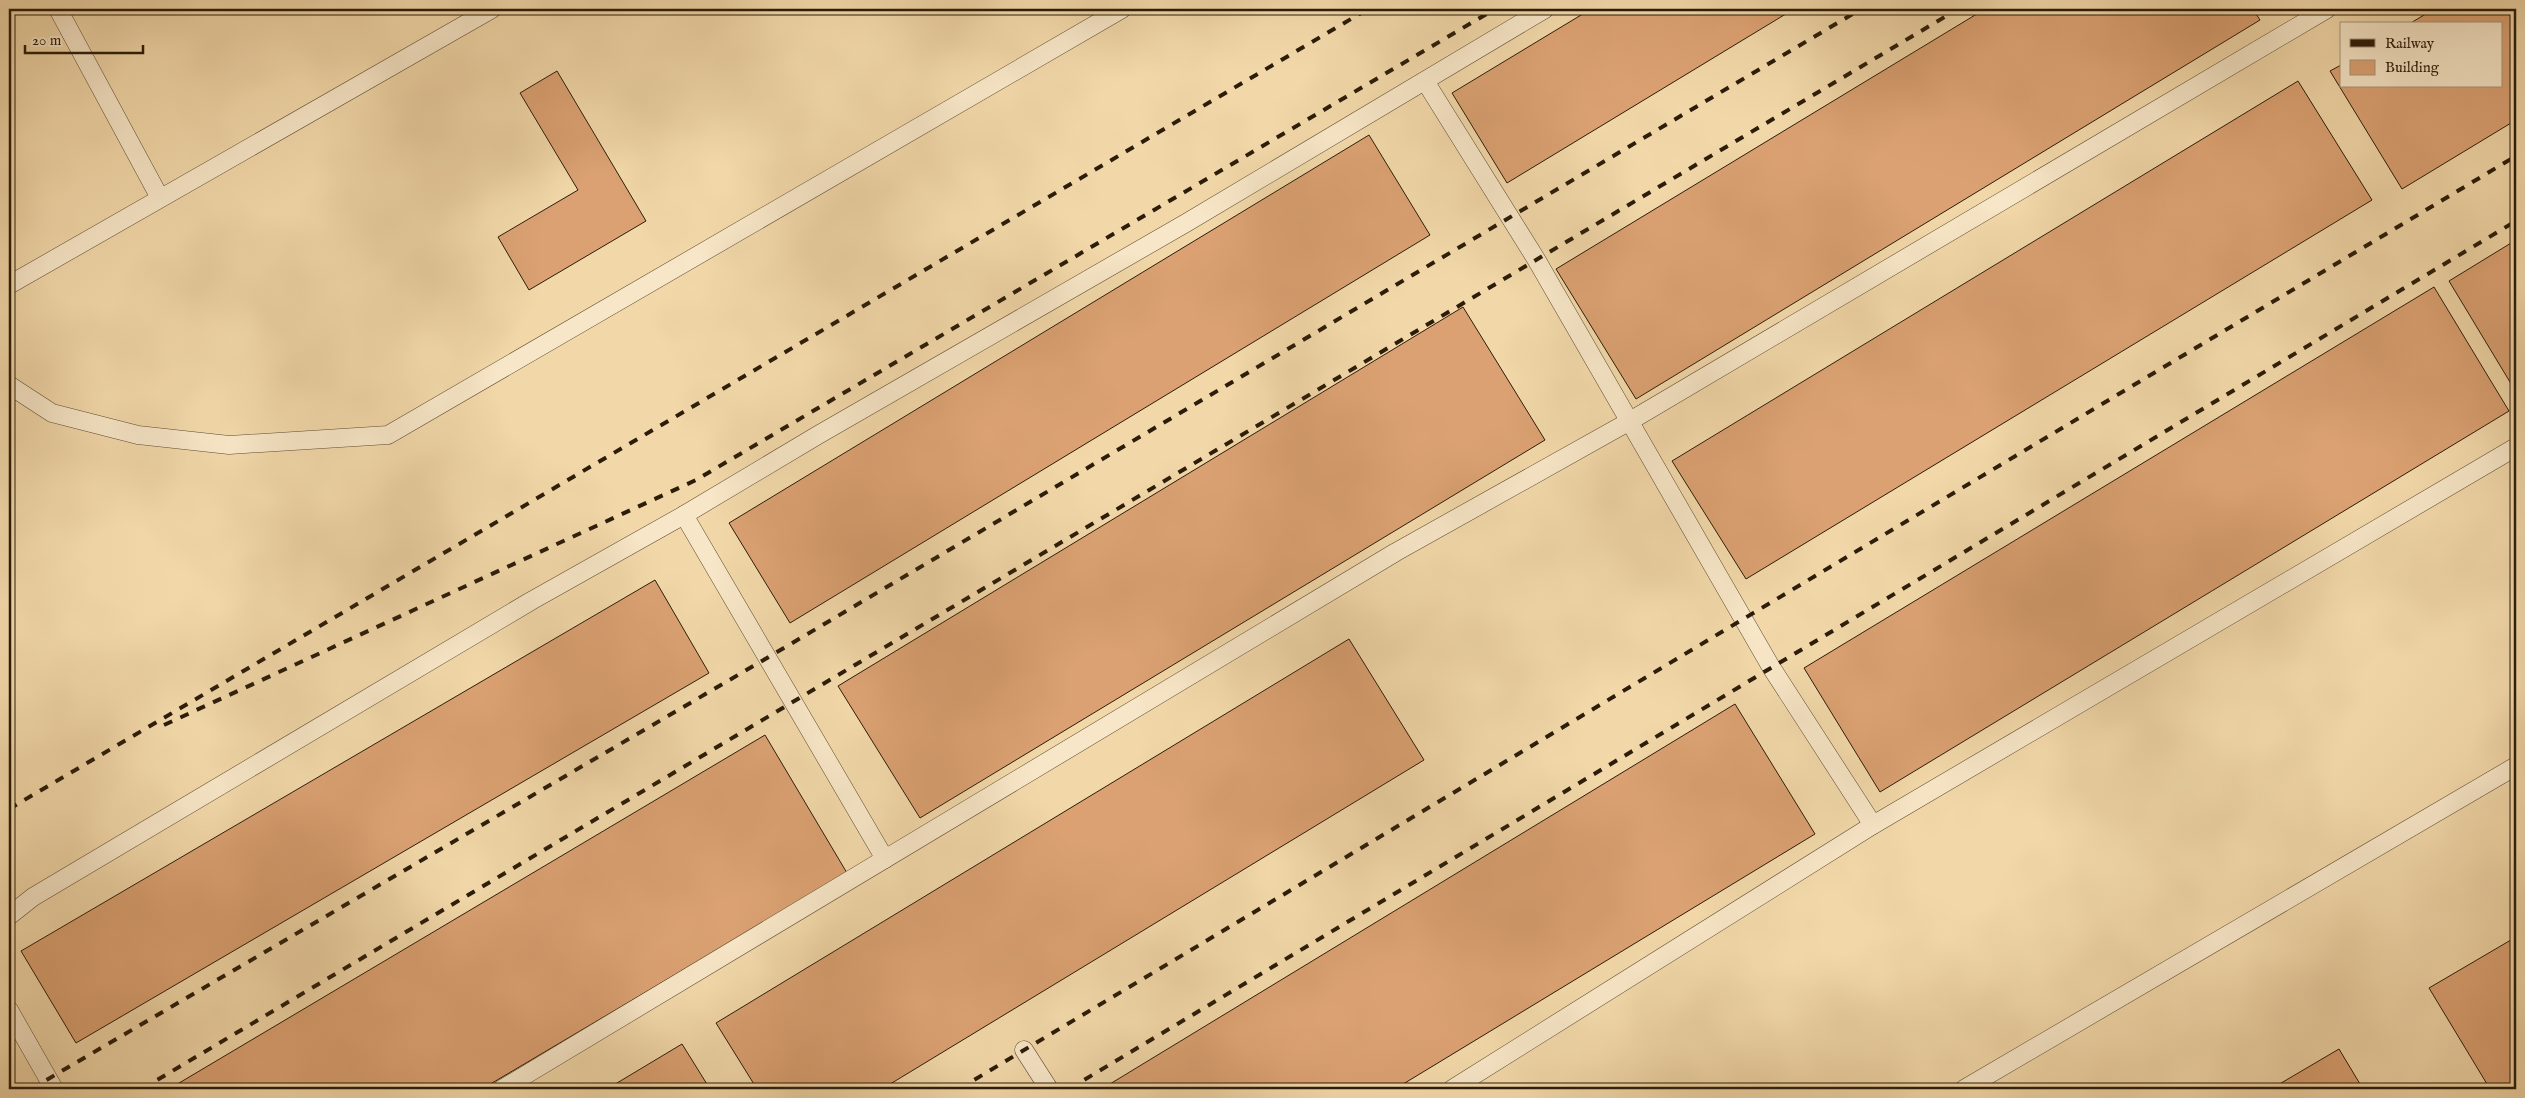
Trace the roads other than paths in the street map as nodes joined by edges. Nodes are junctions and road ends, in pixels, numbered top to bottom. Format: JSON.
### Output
{"nodes":[{"id":1,"x":58,"y":9,"type":"edge"},
{"id":2,"x":492,"y":9,"type":"edge"},
{"id":3,"x":1122,"y":9,"type":"edge"},
{"id":4,"x":1545,"y":9,"type":"edge"},
{"id":5,"x":2327,"y":9,"type":"edge"},
{"id":6,"x":1425,"y":81,"type":"junction"},
{"id":7,"x":160,"y":198,"type":"junction"},
{"id":8,"x":9,"y":285,"type":"edge"},
{"id":9,"x":9,"y":385,"type":"edge"},
{"id":10,"x":1630,"y":421,"type":"junction"},
{"id":11,"x":2516,"y":447,"type":"edge"},
{"id":12,"x":684,"y":515,"type":"junction"},
{"id":13,"x":2516,"y":766,"type":"edge"},
{"id":14,"x":1873,"y":825,"type":"junction"},
{"id":15,"x":885,"y":859,"type":"junction"},
{"id":16,"x":9,"y":916,"type":"edge"},
{"id":17,"x":9,"y":1010,"type":"edge"},
{"id":18,"x":1024,"y":1050,"type":"dead end"},
{"id":19,"x":54,"y":1089,"type":"edge"},
{"id":20,"x":502,"y":1089,"type":"edge"},
{"id":21,"x":1049,"y":1089,"type":"edge"},
{"id":22,"x":1452,"y":1089,"type":"edge"},
{"id":23,"x":1964,"y":1089,"type":"edge"}],
"edges":[{"from":1,"to":7,"type":"lane"},
{"from":2,"to":7,"type":"lane"},
{"from":3,"to":9,"type":"lane"},
{"from":4,"to":6,"type":"lane"},
{"from":5,"to":10,"type":"lane"},
{"from":6,"to":10,"type":"lane"},
{"from":6,"to":12,"type":"lane"},
{"from":7,"to":8,"type":"lane"},
{"from":10,"to":14,"type":"lane"},
{"from":10,"to":15,"type":"lane"},
{"from":11,"to":14,"type":"lane"},
{"from":12,"to":15,"type":"lane"},
{"from":12,"to":16,"type":"lane"},
{"from":13,"to":23,"type":"lane"},
{"from":14,"to":22,"type":"lane"},
{"from":15,"to":20,"type":"lane"},
{"from":17,"to":19,"type":"lane"},
{"from":18,"to":21,"type":"lane"}]}
